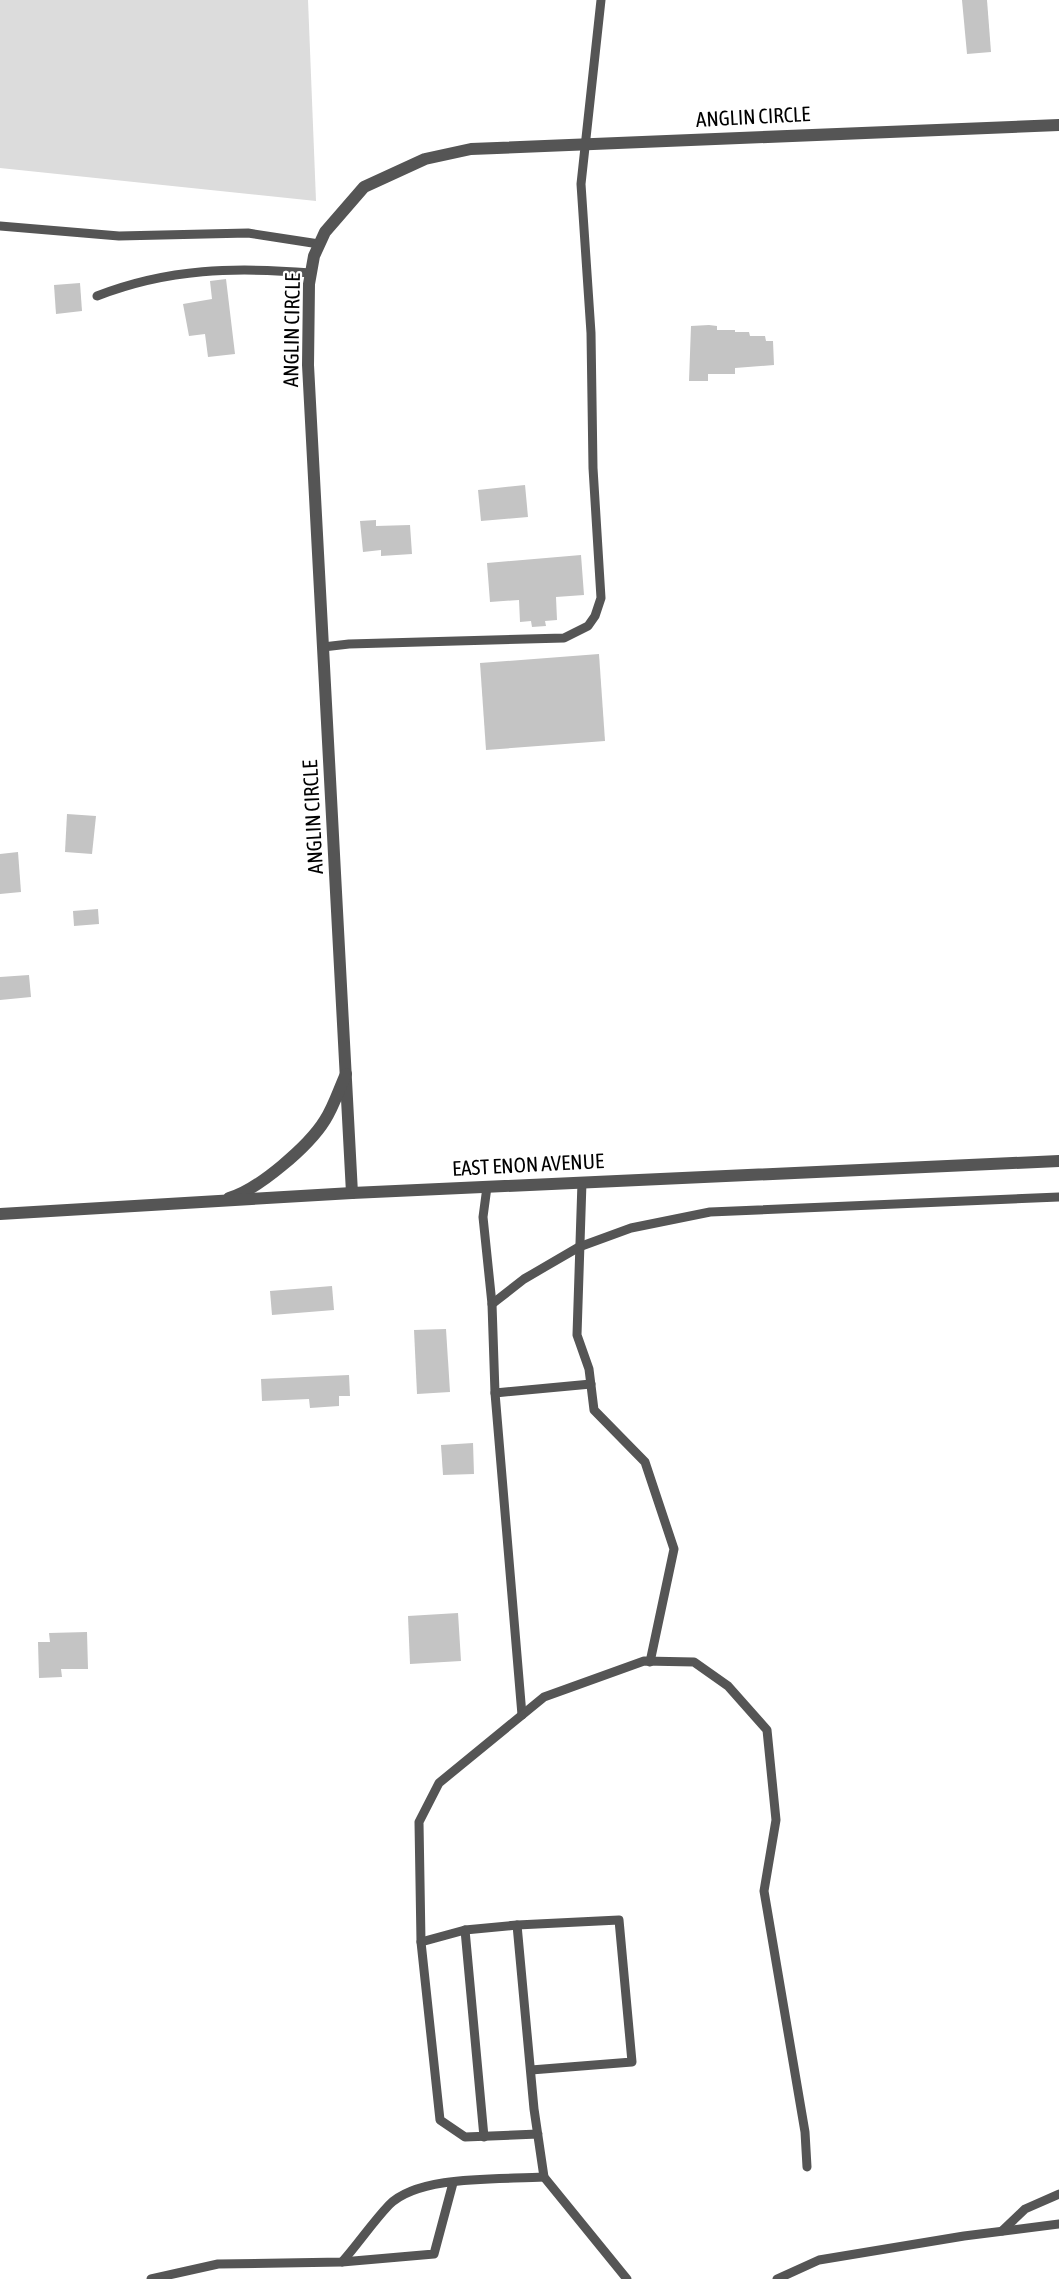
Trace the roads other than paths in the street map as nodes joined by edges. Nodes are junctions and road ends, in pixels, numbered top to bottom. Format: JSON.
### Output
{"nodes":[{"id":1,"x":601,"y":0,"type":"edge"},
{"id":2,"x":1059,"y":125,"type":"edge"},
{"id":3,"x":584,"y":144,"type":"junction"},
{"id":4,"x":0,"y":226,"type":"edge"},
{"id":5,"x":320,"y":244,"type":"junction"},
{"id":6,"x":311,"y":273,"type":"junction"},
{"id":7,"x":97,"y":296,"type":"dead end"},
{"id":8,"x":323,"y":647,"type":"junction"},
{"id":9,"x":346,"y":1074,"type":"junction"},
{"id":10,"x":1059,"y":1161,"type":"edge"},
{"id":11,"x":582,"y":1182,"type":"junction"},
{"id":12,"x":487,"y":1186,"type":"junction"},
{"id":13,"x":352,"y":1192,"type":"junction"},
{"id":14,"x":1059,"y":1197,"type":"edge"},
{"id":15,"x":210,"y":1203,"type":"junction"},
{"id":16,"x":0,"y":1214,"type":"edge"},
{"id":17,"x":579,"y":1247,"type":"junction"},
{"id":18,"x":492,"y":1304,"type":"junction"},
{"id":19,"x":591,"y":1384,"type":"junction"},
{"id":20,"x":495,"y":1393,"type":"junction"},
{"id":21,"x":650,"y":1662,"type":"junction"},
{"id":22,"x":522,"y":1715,"type":"junction"},
{"id":23,"x":517,"y":1924,"type":"junction"},
{"id":24,"x":465,"y":1929,"type":"junction"},
{"id":25,"x":421,"y":1942,"type":"junction"},
{"id":26,"x":531,"y":2070,"type":"junction"},
{"id":27,"x":538,"y":2134,"type":"junction"},
{"id":28,"x":484,"y":2137,"type":"junction"},
{"id":29,"x":807,"y":2167,"type":"dead end"},
{"id":30,"x":544,"y":2177,"type":"junction"},
{"id":31,"x":453,"y":2183,"type":"junction"},
{"id":32,"x":1059,"y":2194,"type":"edge"},
{"id":33,"x":1059,"y":2224,"type":"edge"},
{"id":34,"x":1002,"y":2231,"type":"junction"},
{"id":35,"x":342,"y":2262,"type":"junction"},
{"id":36,"x":151,"y":2279,"type":"edge"},
{"id":37,"x":627,"y":2279,"type":"edge"},
{"id":38,"x":777,"y":2279,"type":"edge"}],
"edges":[{"from":1,"to":3,"type":"lane"},
{"from":2,"to":3,"type":"street","name":"ANGLIN CIRCLE"},
{"from":3,"to":5,"type":"street","name":"ANGLIN CIRCLE"},
{"from":3,"to":8,"type":"lane"},
{"from":4,"to":5,"type":"lane"},
{"from":5,"to":6,"type":"street","name":"ANGLIN CIRCLE"},
{"from":6,"to":7,"type":"lane"},
{"from":6,"to":8,"type":"street","name":"ANGLIN CIRCLE"},
{"from":8,"to":9,"type":"street","name":"ANGLIN CIRCLE"},
{"from":9,"to":13,"type":"street","name":"ANGLIN CIRCLE"},
{"from":9,"to":15,"type":"street"},
{"from":10,"to":11,"type":"street","name":"EAST ENON AVENUE"},
{"from":11,"to":12,"type":"street","name":"EAST ENON AVENUE"},
{"from":11,"to":17,"type":"lane"},
{"from":12,"to":13,"type":"street","name":"EAST ENON AVENUE"},
{"from":12,"to":18,"type":"lane"},
{"from":13,"to":15,"type":"street","name":"EAST ENON AVENUE"},
{"from":14,"to":17,"type":"lane"},
{"from":15,"to":16,"type":"street","name":"EAST ENON AVENUE"},
{"from":17,"to":18,"type":"lane"},
{"from":17,"to":19,"type":"lane"},
{"from":18,"to":20,"type":"lane"},
{"from":19,"to":20,"type":"lane"},
{"from":19,"to":21,"type":"lane"},
{"from":20,"to":22,"type":"lane"},
{"from":21,"to":22,"type":"lane"},
{"from":21,"to":29,"type":"lane"},
{"from":22,"to":25,"type":"lane"},
{"from":23,"to":24,"type":"lane"},
{"from":23,"to":26,"type":"lane"},
{"from":23,"to":26,"type":"lane"},
{"from":24,"to":25,"type":"lane"},
{"from":24,"to":28,"type":"lane"},
{"from":25,"to":28,"type":"lane"},
{"from":26,"to":27,"type":"lane"},
{"from":27,"to":28,"type":"lane"},
{"from":27,"to":30,"type":"lane"},
{"from":30,"to":31,"type":"lane"},
{"from":30,"to":37,"type":"lane"},
{"from":31,"to":35,"type":"lane"},
{"from":31,"to":35,"type":"lane"},
{"from":32,"to":34,"type":"lane"},
{"from":33,"to":34,"type":"lane"},
{"from":34,"to":38,"type":"lane"},
{"from":35,"to":36,"type":"lane"}]}
